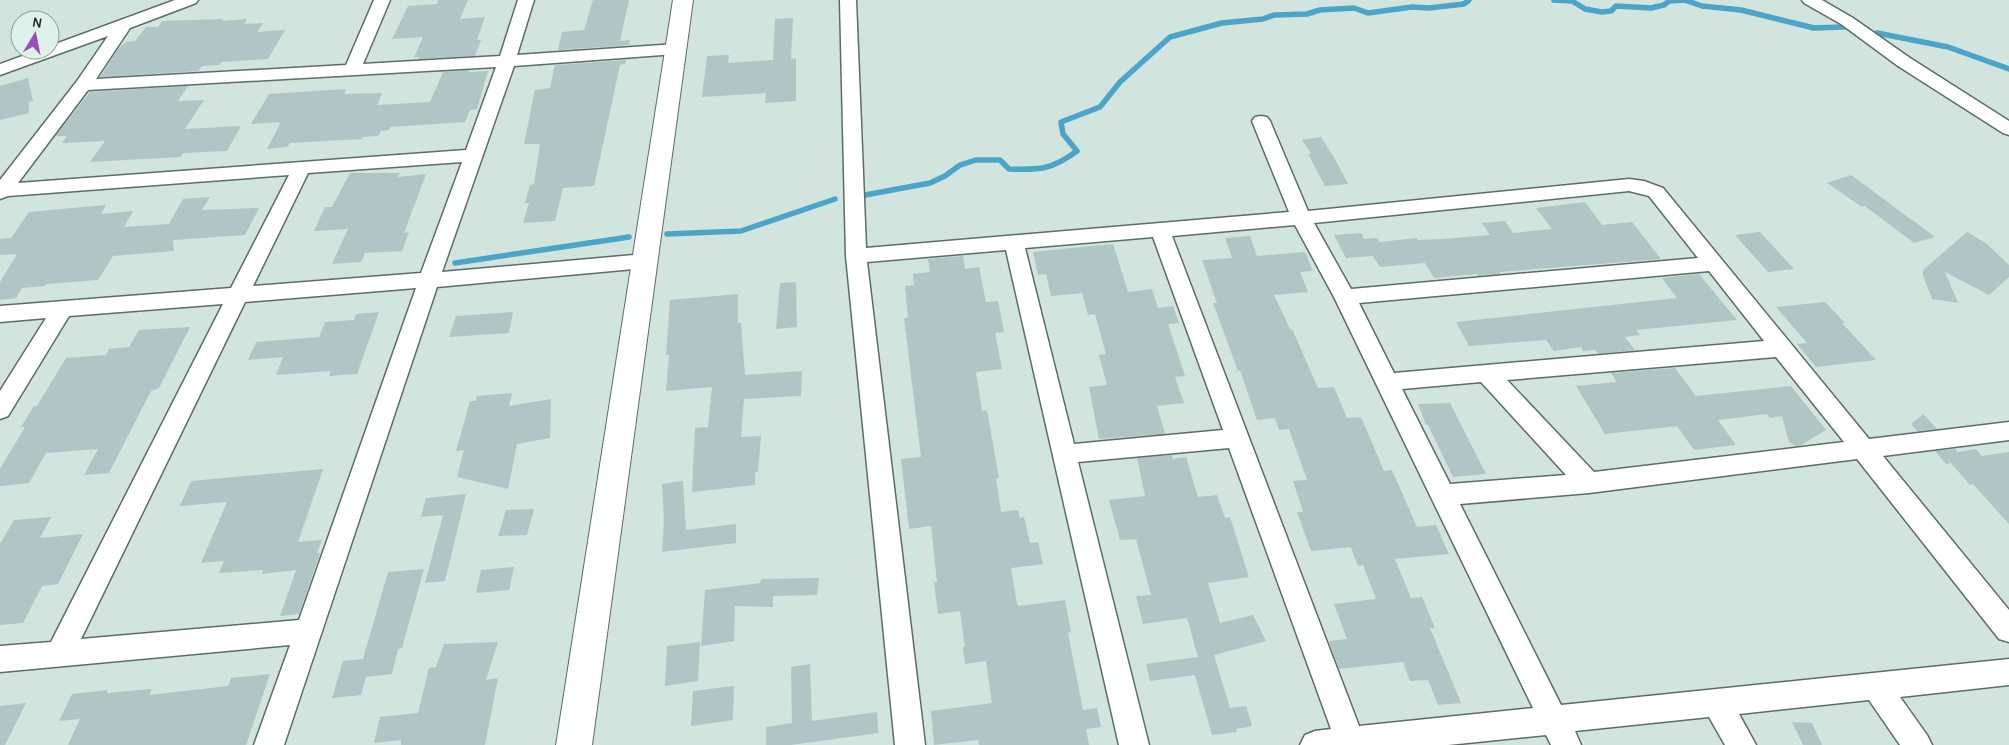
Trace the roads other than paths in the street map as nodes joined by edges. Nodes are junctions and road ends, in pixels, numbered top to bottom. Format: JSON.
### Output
{"nodes":[{"id":1,"x":190,"y":0,"type":"edge"},
{"id":2,"x":382,"y":0,"type":"edge"},
{"id":3,"x":526,"y":0,"type":"edge"},
{"id":4,"x":683,"y":0,"type":"edge"},
{"id":5,"x":848,"y":0,"type":"edge"},
{"id":6,"x":1810,"y":0,"type":"edge"},
{"id":7,"x":125,"y":23,"type":"junction"},
{"id":8,"x":676,"y":49,"type":"junction"},
{"id":9,"x":507,"y":61,"type":"junction"},
{"id":10,"x":0,"y":70,"type":"edge"},
{"id":11,"x":352,"y":70,"type":"junction"},
{"id":12,"x":83,"y":85,"type":"junction"},
{"id":13,"x":1261,"y":121,"type":"dead end"},
{"id":14,"x":2009,"y":130,"type":"edge"},
{"id":15,"x":474,"y":155,"type":"junction"},
{"id":16,"x":302,"y":168,"type":"junction"},
{"id":17,"x":1,"y":191,"type":"edge"},
{"id":18,"x":1301,"y":218,"type":"junction"},
{"id":19,"x":1160,"y":230,"type":"junction"},
{"id":20,"x":1014,"y":242,"type":"junction"},
{"id":21,"x":856,"y":256,"type":"junction"},
{"id":22,"x":645,"y":261,"type":"junction"},
{"id":23,"x":1713,"y":264,"type":"junction"},
{"id":24,"x":429,"y":280,"type":"junction"},
{"id":25,"x":238,"y":295,"type":"junction"},
{"id":26,"x":1345,"y":297,"type":"junction"},
{"id":27,"x":63,"y":308,"type":"junction"},
{"id":28,"x":0,"y":314,"type":"edge"},
{"id":29,"x":1781,"y":348,"type":"junction"},
{"id":30,"x":1487,"y":374,"type":"junction"},
{"id":31,"x":1388,"y":382,"type":"junction"},
{"id":32,"x":0,"y":410,"type":"edge"},
{"id":33,"x":2009,"y":431,"type":"edge"},
{"id":34,"x":1237,"y":438,"type":"junction"},
{"id":35,"x":1862,"y":449,"type":"junction"},
{"id":36,"x":1064,"y":454,"type":"junction"},
{"id":37,"x":1589,"y":483,"type":"junction"},
{"id":38,"x":1443,"y":495,"type":"junction"},
{"id":39,"x":2009,"y":630,"type":"edge"},
{"id":40,"x":309,"y":631,"type":"junction"},
{"id":41,"x":60,"y":653,"type":"junction"},
{"id":42,"x":0,"y":659,"type":"edge"},
{"id":43,"x":2009,"y":672,"type":"edge"},
{"id":44,"x":1876,"y":686,"type":"junction"},
{"id":45,"x":1716,"y":703,"type":"junction"},
{"id":46,"x":1554,"y":720,"type":"junction"},
{"id":47,"x":1350,"y":741,"type":"junction"},
{"id":48,"x":269,"y":745,"type":"edge"},
{"id":49,"x":574,"y":745,"type":"edge"},
{"id":50,"x":910,"y":745,"type":"edge"},
{"id":51,"x":1134,"y":745,"type":"edge"},
{"id":52,"x":1315,"y":745,"type":"edge"},
{"id":53,"x":1566,"y":745,"type":"edge"},
{"id":54,"x":1741,"y":745,"type":"edge"},
{"id":55,"x":1917,"y":745,"type":"edge"}],
"edges":[{"from":1,"to":7,"type":"street"},
{"from":2,"to":11,"type":"street"},
{"from":3,"to":9,"type":"street"},
{"from":4,"to":8,"type":"street"},
{"from":5,"to":21,"type":"street"},
{"from":6,"to":14,"type":"street"},
{"from":7,"to":10,"type":"street"},
{"from":7,"to":12,"type":"street"},
{"from":8,"to":9,"type":"street"},
{"from":8,"to":22,"type":"street"},
{"from":9,"to":11,"type":"street"},
{"from":9,"to":15,"type":"street"},
{"from":11,"to":12,"type":"street"},
{"from":12,"to":17,"type":"street"},
{"from":13,"to":18,"type":"street"},
{"from":15,"to":16,"type":"street"},
{"from":15,"to":24,"type":"street"},
{"from":16,"to":17,"type":"street"},
{"from":16,"to":25,"type":"street"},
{"from":18,"to":19,"type":"street"},
{"from":18,"to":23,"type":"street"},
{"from":18,"to":26,"type":"street"},
{"from":19,"to":20,"type":"street"},
{"from":19,"to":34,"type":"street"},
{"from":20,"to":21,"type":"street"},
{"from":20,"to":36,"type":"street"},
{"from":21,"to":50,"type":"street"},
{"from":22,"to":24,"type":"street"},
{"from":22,"to":49,"type":"street"},
{"from":23,"to":26,"type":"street"},
{"from":23,"to":29,"type":"street"},
{"from":24,"to":25,"type":"street"},
{"from":24,"to":40,"type":"street"},
{"from":25,"to":27,"type":"street"},
{"from":25,"to":41,"type":"street"},
{"from":26,"to":31,"type":"street"},
{"from":27,"to":28,"type":"street"},
{"from":27,"to":32,"type":"street"},
{"from":29,"to":30,"type":"street"},
{"from":29,"to":35,"type":"street"},
{"from":30,"to":31,"type":"street"},
{"from":30,"to":37,"type":"street"},
{"from":31,"to":38,"type":"street"},
{"from":33,"to":35,"type":"street"},
{"from":34,"to":36,"type":"street"},
{"from":34,"to":47,"type":"street"},
{"from":35,"to":37,"type":"street"},
{"from":35,"to":39,"type":"street"},
{"from":36,"to":51,"type":"street"},
{"from":37,"to":38,"type":"street"},
{"from":38,"to":46,"type":"street"},
{"from":40,"to":41,"type":"street"},
{"from":40,"to":48,"type":"street"},
{"from":41,"to":42,"type":"street"},
{"from":43,"to":44,"type":"street"},
{"from":44,"to":45,"type":"street"},
{"from":44,"to":55,"type":"street"},
{"from":45,"to":46,"type":"street"},
{"from":45,"to":54,"type":"street"},
{"from":46,"to":47,"type":"street"},
{"from":46,"to":53,"type":"street"},
{"from":47,"to":52,"type":"street"}]}
